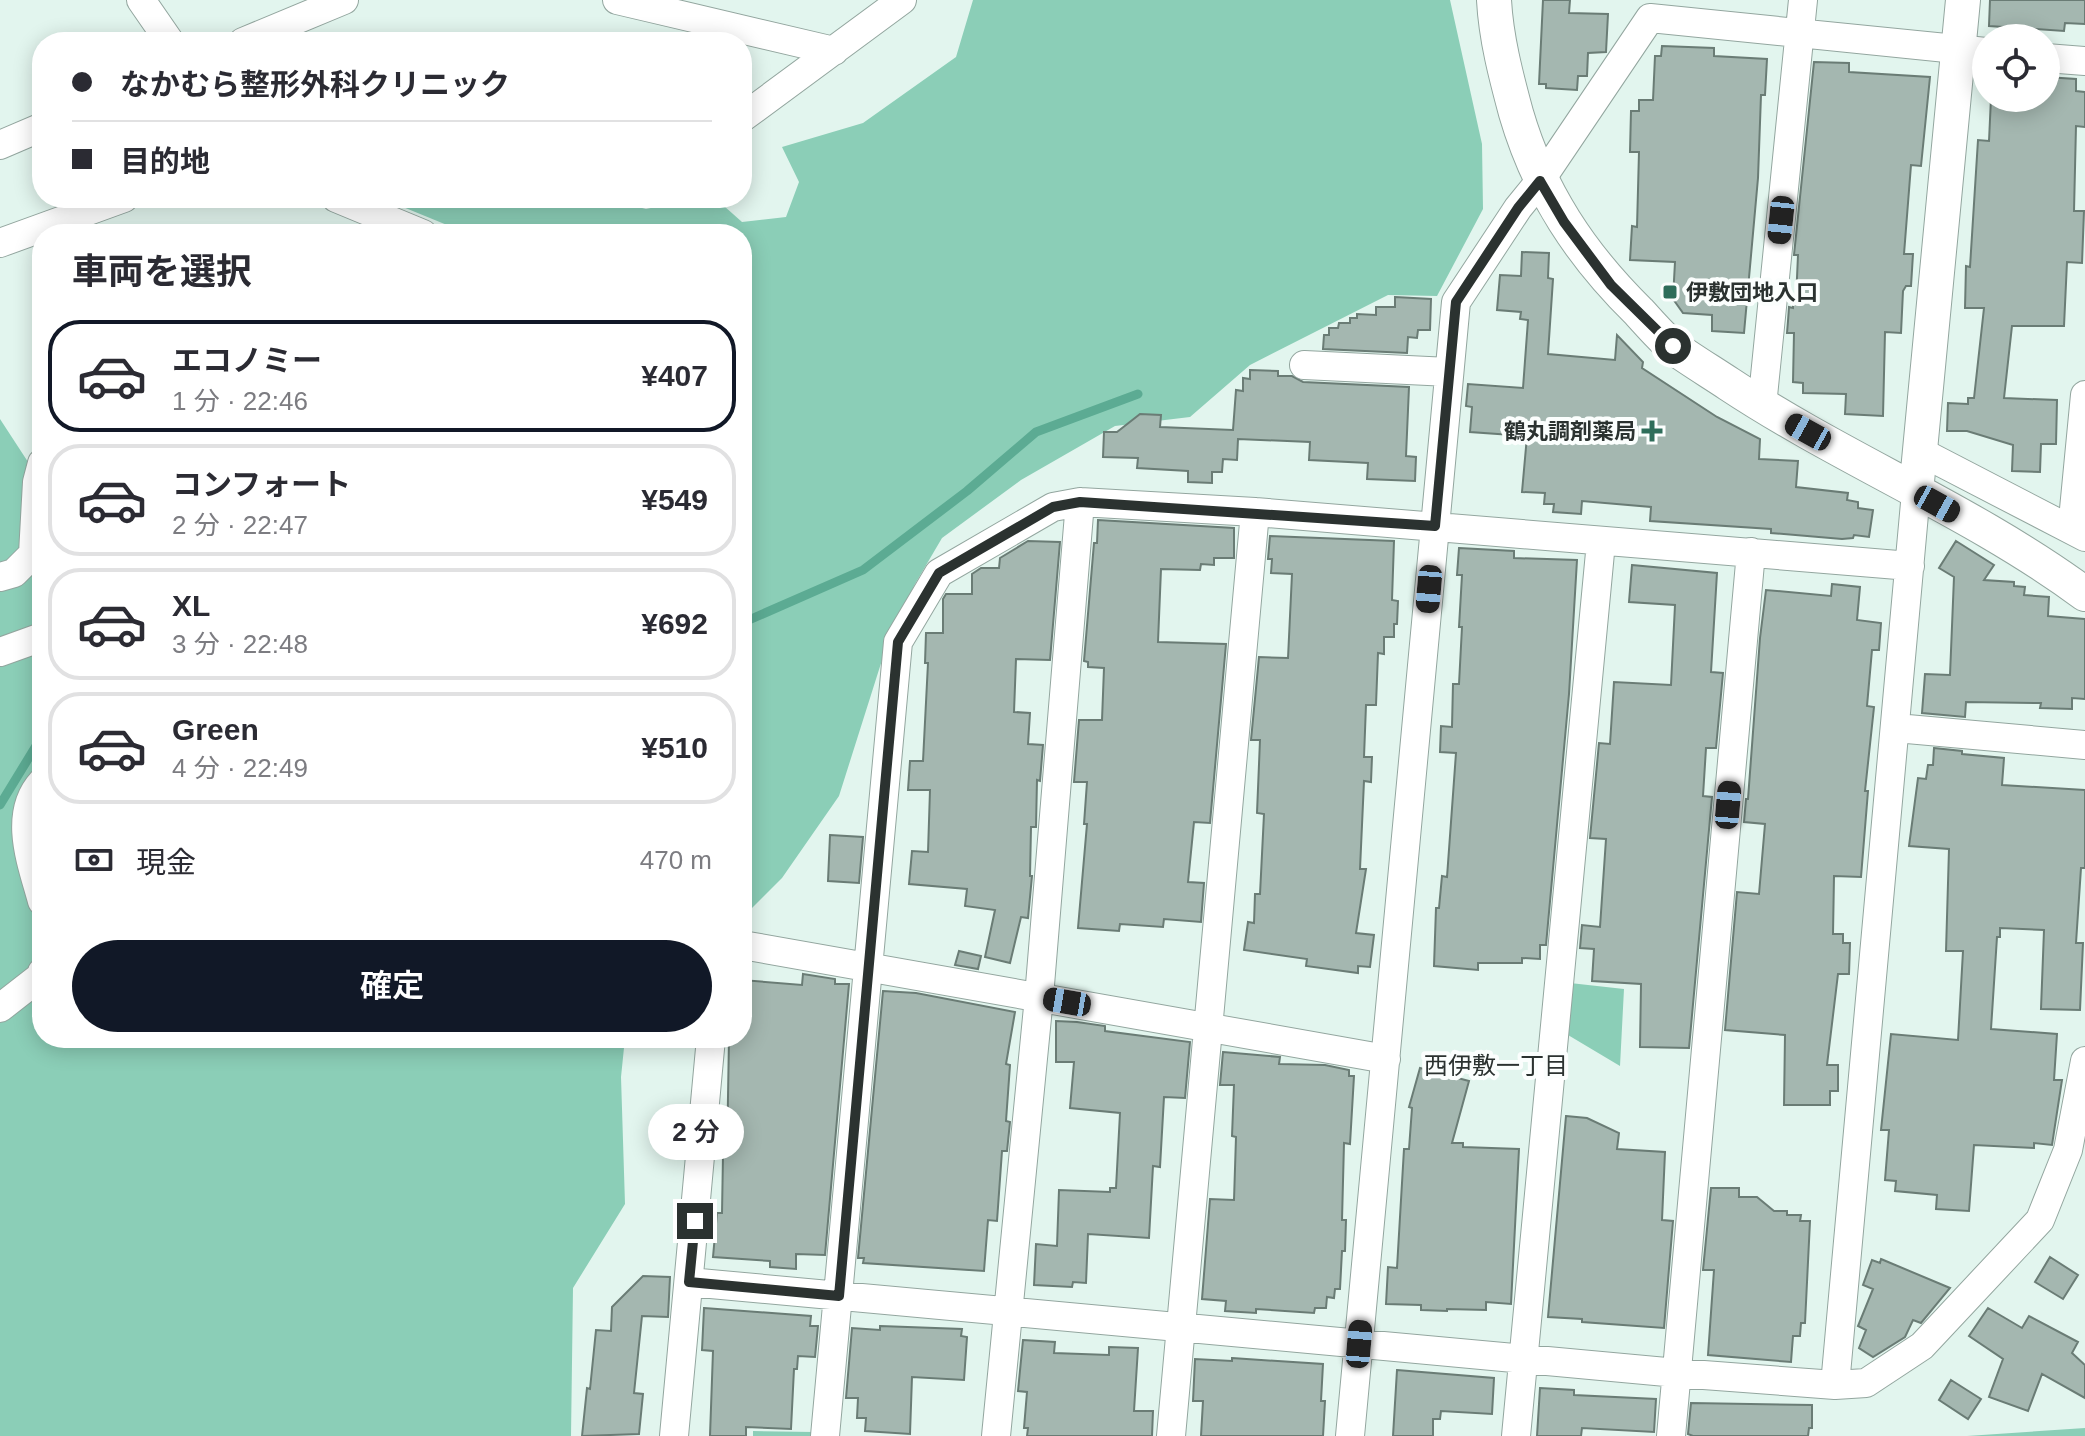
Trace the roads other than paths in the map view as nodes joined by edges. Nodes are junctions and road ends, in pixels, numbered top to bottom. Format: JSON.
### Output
{"nodes":[{"id":1,"x":141,"y":0,"type":"edge"},
{"id":2,"x":344,"y":0,"type":"edge"},
{"id":3,"x":617,"y":0,"type":"edge"},
{"id":4,"x":902,"y":0,"type":"edge"},
{"id":5,"x":1494,"y":0,"type":"edge"},
{"id":6,"x":1803,"y":0,"type":"edge"},
{"id":7,"x":1963,"y":0,"type":"edge"},
{"id":8,"x":1651,"y":9,"type":"edge"},
{"id":9,"x":163,"y":32,"type":"edge"},
{"id":10,"x":267,"y":32,"type":"edge"},
{"id":11,"x":1800,"y":33,"type":"junction"},
{"id":12,"x":1972,"y":46,"type":"edge"},
{"id":13,"x":834,"y":51,"type":"junction"},
{"id":14,"x":1972,"y":51,"type":"edge"},
{"id":15,"x":1972,"y":59,"type":"edge"},
{"id":16,"x":2060,"y":59,"type":"edge"},
{"id":17,"x":2085,"y":61,"type":"edge"},
{"id":18,"x":752,"y":111,"type":"edge"},
{"id":19,"x":32,"y":131,"type":"edge"},
{"id":20,"x":0,"y":145,"type":"edge"},
{"id":21,"x":1540,"y":181,"type":"junction"},
{"id":22,"x":96,"y":208,"type":"edge"},
{"id":23,"x":360,"y":208,"type":"edge"},
{"id":24,"x":52,"y":224,"type":"edge"},
{"id":25,"x":399,"y":224,"type":"edge"},
{"id":26,"x":32,"y":231,"type":"edge"},
{"id":27,"x":0,"y":243,"type":"edge"},
{"id":28,"x":1304,"y":365,"type":"dead end"},
{"id":29,"x":1449,"y":372,"type":"junction"},
{"id":30,"x":2085,"y":395,"type":"edge"},
{"id":31,"x":1762,"y":406,"type":"junction"},
{"id":32,"x":1921,"y":452,"type":"junction"},
{"id":33,"x":1916,"y":492,"type":"junction"},
{"id":34,"x":1080,"y":502,"type":"junction"},
{"id":35,"x":1255,"y":512,"type":"junction"},
{"id":36,"x":1435,"y":526,"type":"junction"},
{"id":37,"x":2079,"y":534,"type":"edge"},
{"id":38,"x":1601,"y":542,"type":"junction"},
{"id":39,"x":1751,"y":552,"type":"junction"},
{"id":40,"x":32,"y":555,"type":"edge"},
{"id":41,"x":1910,"y":566,"type":"junction"},
{"id":42,"x":0,"y":577,"type":"edge"},
{"id":43,"x":2085,"y":594,"type":"edge"},
{"id":44,"x":32,"y":641,"type":"edge"},
{"id":45,"x":0,"y":652,"type":"edge"},
{"id":46,"x":1896,"y":728,"type":"junction"},
{"id":47,"x":2085,"y":745,"type":"edge"},
{"id":48,"x":32,"y":793,"type":"edge"},
{"id":49,"x":32,"y":862,"type":"edge"},
{"id":50,"x":752,"y":947,"type":"edge"},
{"id":51,"x":868,"y":966,"type":"junction"},
{"id":52,"x":32,"y":983,"type":"edge"},
{"id":53,"x":1039,"y":997,"type":"junction"},
{"id":54,"x":0,"y":1008,"type":"edge"},
{"id":55,"x":1207,"y":1027,"type":"junction"},
{"id":56,"x":710,"y":1048,"type":"edge"},
{"id":57,"x":1386,"y":1059,"type":"junction"},
{"id":58,"x":2085,"y":1061,"type":"edge"},
{"id":59,"x":689,"y":1282,"type":"junction"},
{"id":60,"x":839,"y":1296,"type":"junction"},
{"id":61,"x":1007,"y":1311,"type":"junction"},
{"id":62,"x":1182,"y":1328,"type":"junction"},
{"id":63,"x":1359,"y":1344,"type":"junction"},
{"id":64,"x":1524,"y":1359,"type":"junction"},
{"id":65,"x":1677,"y":1373,"type":"junction"},
{"id":66,"x":1835,"y":1385,"type":"junction"},
{"id":67,"x":674,"y":1436,"type":"edge"},
{"id":68,"x":825,"y":1436,"type":"edge"},
{"id":69,"x":996,"y":1436,"type":"edge"},
{"id":70,"x":1171,"y":1436,"type":"edge"},
{"id":71,"x":1350,"y":1436,"type":"edge"},
{"id":72,"x":1516,"y":1436,"type":"edge"},
{"id":73,"x":1671,"y":1436,"type":"edge"}],
"edges":[{"from":1,"to":9,"type":"street"},
{"from":2,"to":10,"type":"street"},
{"from":3,"to":13,"type":"street"},
{"from":4,"to":13,"type":"street"},
{"from":5,"to":21,"type":"street"},
{"from":6,"to":11,"type":"street"},
{"from":7,"to":12,"type":"street"},
{"from":8,"to":11,"type":"street"},
{"from":8,"to":21,"type":"street"},
{"from":11,"to":14,"type":"street"},
{"from":11,"to":31,"type":"street"},
{"from":13,"to":18,"type":"street"},
{"from":15,"to":32,"type":"street"},
{"from":16,"to":17,"type":"street"},
{"from":19,"to":20,"type":"street"},
{"from":21,"to":29,"type":"street"},
{"from":21,"to":31,"type":"street"},
{"from":22,"to":24,"type":"street"},
{"from":23,"to":25,"type":"street"},
{"from":26,"to":27,"type":"street"},
{"from":28,"to":29,"type":"street"},
{"from":29,"to":36,"type":"street"},
{"from":30,"to":37,"type":"street"},
{"from":31,"to":33,"type":"street"},
{"from":32,"to":33,"type":"street"},
{"from":32,"to":37,"type":"street"},
{"from":33,"to":41,"type":"street"},
{"from":33,"to":43,"type":"street"},
{"from":34,"to":35,"type":"street"},
{"from":34,"to":51,"type":"street"},
{"from":34,"to":53,"type":"street"},
{"from":35,"to":36,"type":"street"},
{"from":35,"to":55,"type":"street"},
{"from":36,"to":38,"type":"street"},
{"from":36,"to":57,"type":"street"},
{"from":38,"to":39,"type":"street"},
{"from":38,"to":64,"type":"street"},
{"from":39,"to":41,"type":"street"},
{"from":39,"to":65,"type":"street"},
{"from":40,"to":42,"type":"street"},
{"from":41,"to":46,"type":"street"},
{"from":44,"to":45,"type":"street"},
{"from":46,"to":47,"type":"street"},
{"from":46,"to":66,"type":"street"},
{"from":48,"to":49,"type":"street"},
{"from":50,"to":51,"type":"street"},
{"from":51,"to":53,"type":"street"},
{"from":51,"to":60,"type":"street"},
{"from":52,"to":54,"type":"street"},
{"from":53,"to":55,"type":"street"},
{"from":53,"to":61,"type":"street"},
{"from":55,"to":57,"type":"street"},
{"from":55,"to":62,"type":"street"},
{"from":56,"to":59,"type":"street"},
{"from":57,"to":63,"type":"street"},
{"from":58,"to":66,"type":"street"},
{"from":59,"to":60,"type":"street"},
{"from":59,"to":67,"type":"street"},
{"from":60,"to":61,"type":"street"},
{"from":60,"to":68,"type":"street"},
{"from":61,"to":62,"type":"street"},
{"from":61,"to":69,"type":"street"},
{"from":62,"to":63,"type":"street"},
{"from":62,"to":70,"type":"street"},
{"from":63,"to":64,"type":"street"},
{"from":63,"to":71,"type":"street"},
{"from":64,"to":65,"type":"street"},
{"from":64,"to":72,"type":"street"},
{"from":65,"to":66,"type":"street"},
{"from":65,"to":73,"type":"street"}]}
